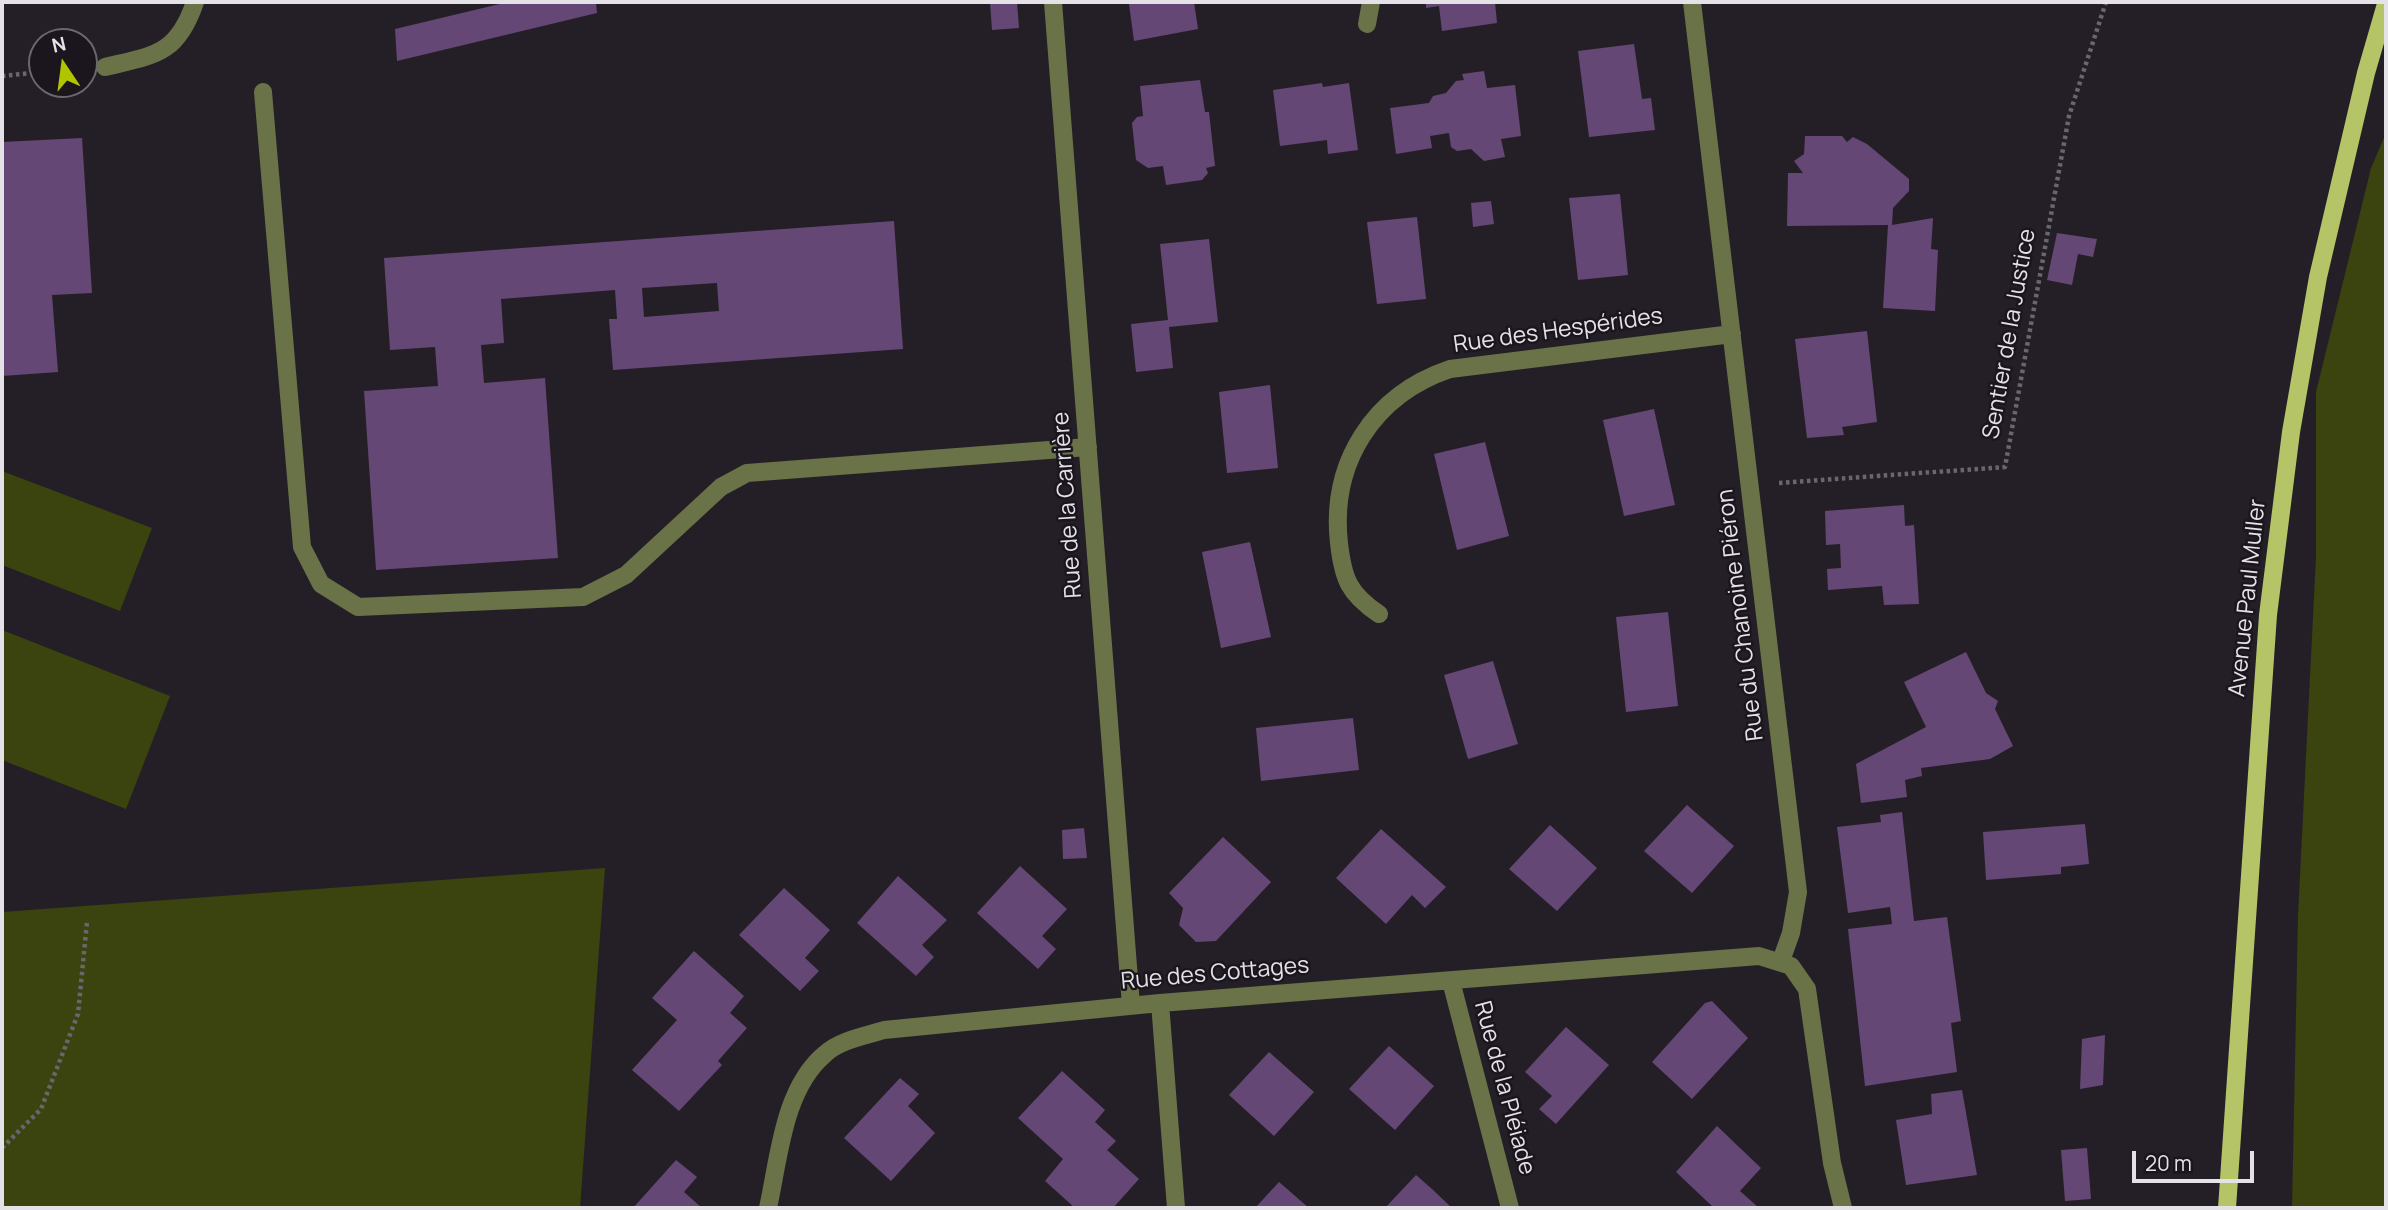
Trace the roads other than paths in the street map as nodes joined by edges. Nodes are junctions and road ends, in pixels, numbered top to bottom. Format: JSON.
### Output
{"nodes":[{"id":1,"x":195,"y":2,"type":"edge"},
{"id":2,"x":1054,"y":2,"type":"edge"},
{"id":3,"x":1371,"y":2,"type":"edge"},
{"id":4,"x":1692,"y":2,"type":"edge"},
{"id":5,"x":2386,"y":4,"type":"edge"},
{"id":6,"x":1367,"y":23,"type":"dead end"},
{"id":7,"x":105,"y":68,"type":"dead end"},
{"id":8,"x":263,"y":92,"type":"dead end"},
{"id":9,"x":1732,"y":334,"type":"junction"},
{"id":10,"x":1088,"y":447,"type":"junction"},
{"id":11,"x":1379,"y":614,"type":"dead end"},
{"id":12,"x":1781,"y":961,"type":"junction"},
{"id":13,"x":1451,"y":981,"type":"junction"},
{"id":14,"x":1160,"y":1003,"type":"junction"},
{"id":15,"x":1131,"y":1005,"type":"junction"},
{"id":16,"x":768,"y":1208,"type":"edge"},
{"id":17,"x":1176,"y":1208,"type":"edge"},
{"id":18,"x":1510,"y":1208,"type":"edge"},
{"id":19,"x":1843,"y":1208,"type":"edge"},
{"id":20,"x":2227,"y":1208,"type":"edge"}],
"edges":[{"from":1,"to":7,"type":"street"},
{"from":2,"to":10,"type":"street","name":"Rue de la Carrière"},
{"from":3,"to":6,"type":"street"},
{"from":4,"to":9,"type":"street","name":"Rue du Chanoine Piéron"},
{"from":5,"to":20,"type":"main road","name":"Avenue Paul Muller"},
{"from":8,"to":10,"type":"street"},
{"from":9,"to":11,"type":"street","name":"Rue des Hespérides"},
{"from":9,"to":12,"type":"street","name":"Rue du Chanoine Piéron"},
{"from":10,"to":15,"type":"street","name":"Rue de la Carrière"},
{"from":12,"to":13,"type":"street","name":"Rue des Cottages"},
{"from":12,"to":19,"type":"street"},
{"from":13,"to":14,"type":"street","name":"Rue des Cottages"},
{"from":13,"to":18,"type":"street","name":"Rue de la Pléiade"},
{"from":14,"to":15,"type":"street","name":"Rue des Cottages"},
{"from":14,"to":17,"type":"street"},
{"from":15,"to":16,"type":"street","name":"Rue des Cottages"}]}
